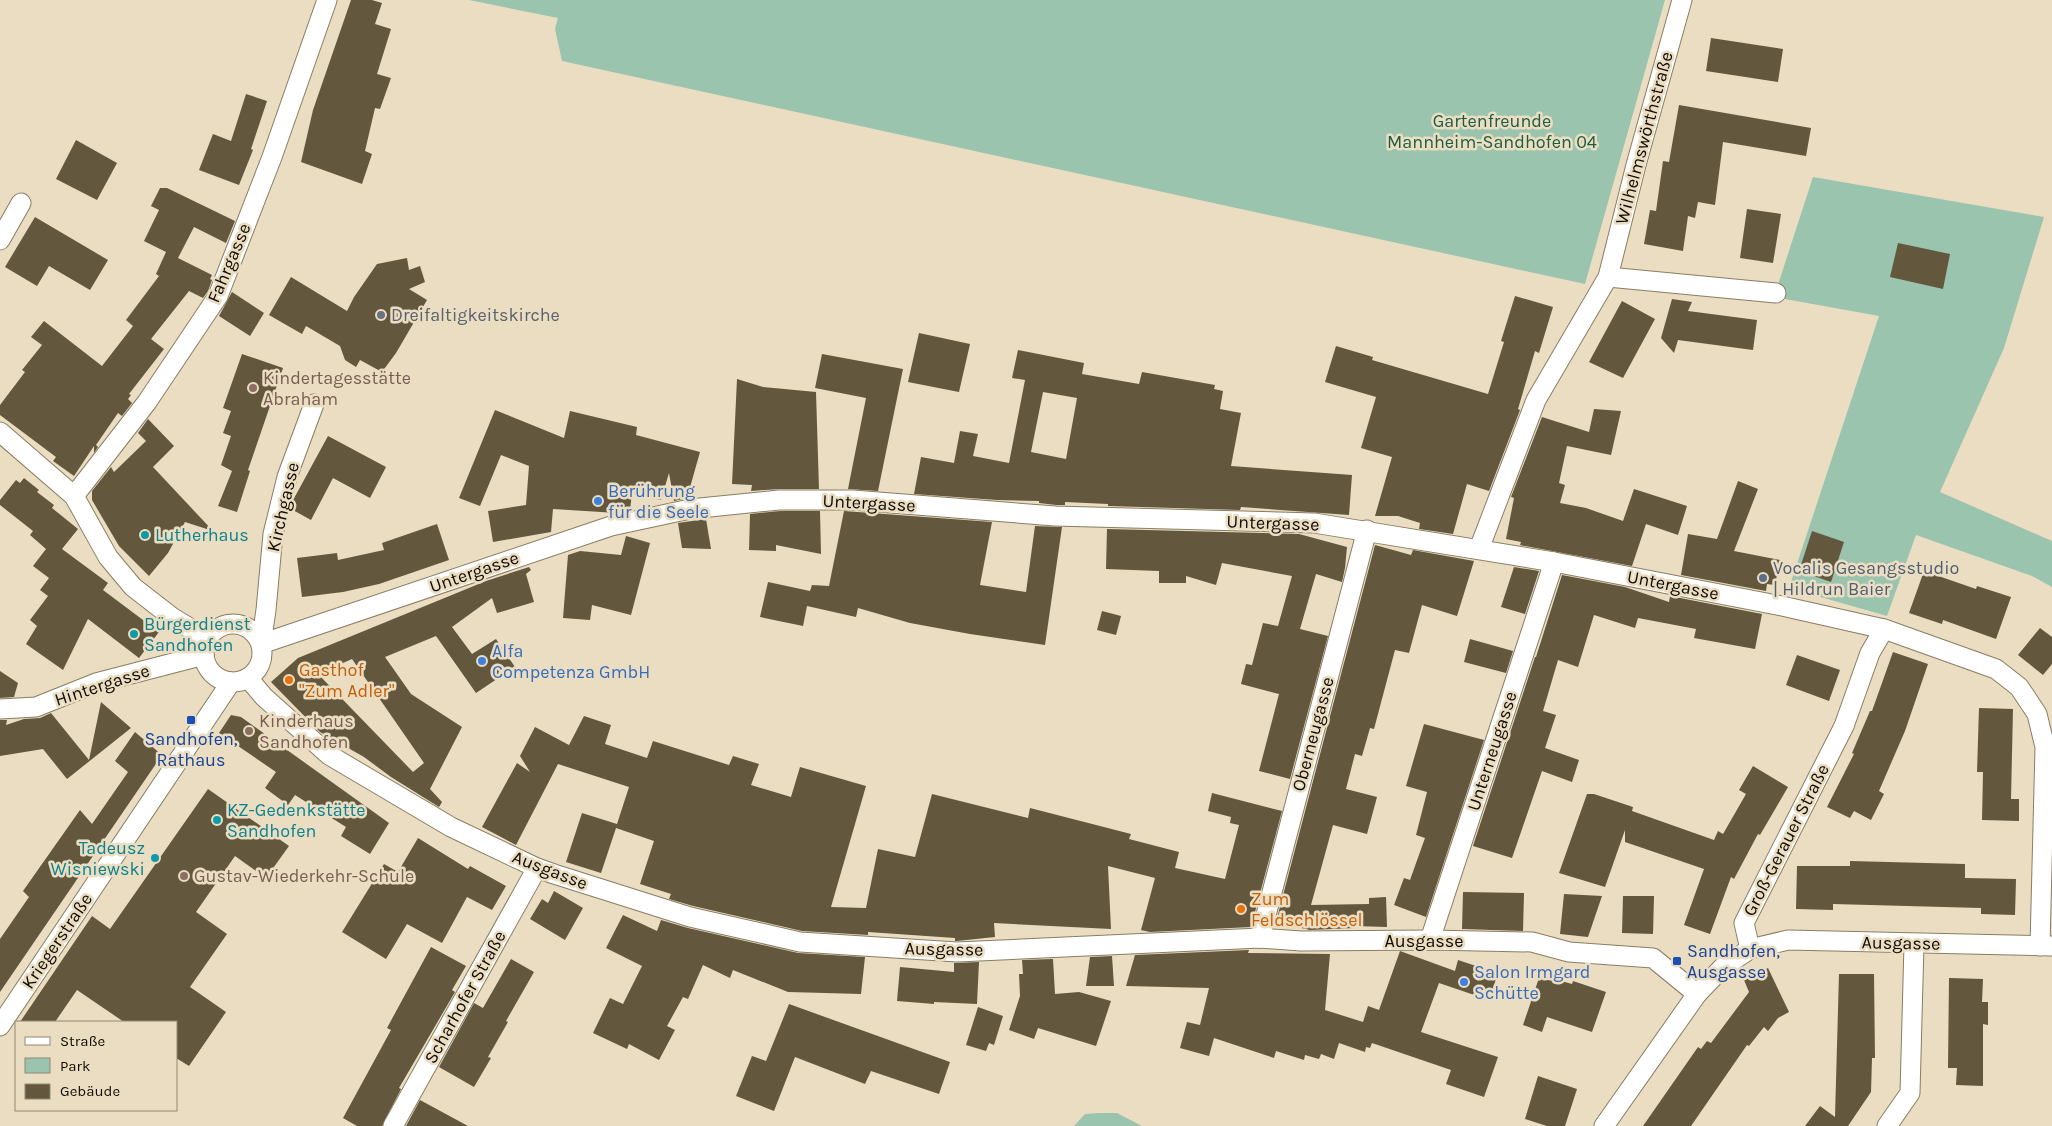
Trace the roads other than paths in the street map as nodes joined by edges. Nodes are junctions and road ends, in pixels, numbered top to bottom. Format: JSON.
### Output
{"nodes":[{"id":1,"x":327,"y":0,"type":"edge"},
{"id":2,"x":1682,"y":0,"type":"edge"},
{"id":3,"x":20,"y":203,"type":"dead end"},
{"id":4,"x":0,"y":240,"type":"edge"},
{"id":5,"x":1608,"y":277,"type":"junction"},
{"id":6,"x":1776,"y":293,"type":"dead end"},
{"id":7,"x":314,"y":404,"type":"dead end"},
{"id":8,"x":0,"y":432,"type":"edge"},
{"id":9,"x":74,"y":496,"type":"junction"},
{"id":10,"x":1367,"y":530,"type":"junction"},
{"id":11,"x":1479,"y":549,"type":"junction"},
{"id":12,"x":1554,"y":562,"type":"junction"},
{"id":13,"x":1884,"y":630,"type":"junction"},
{"id":14,"x":261,"y":644,"type":"junction"},
{"id":15,"x":206,"y":647,"type":"junction"},
{"id":16,"x":239,"y":680,"type":"junction"},
{"id":17,"x":0,"y":709,"type":"edge"},
{"id":18,"x":537,"y":868,"type":"junction"},
{"id":19,"x":1260,"y":938,"type":"junction"},
{"id":20,"x":1430,"y":940,"type":"junction"},
{"id":21,"x":1914,"y":944,"type":"junction"},
{"id":22,"x":2046,"y":946,"type":"edge"},
{"id":23,"x":1750,"y":949,"type":"junction"},
{"id":24,"x":1697,"y":994,"type":"junction"},
{"id":25,"x":0,"y":1026,"type":"edge"},
{"id":26,"x":393,"y":1126,"type":"edge"},
{"id":27,"x":1604,"y":1126,"type":"edge"},
{"id":28,"x":1886,"y":1126,"type":"edge"}],
"edges":[{"from":1,"to":9,"type":"street","name":"Fahrgasse"},
{"from":2,"to":5,"type":"street","name":"Wilhelmswörthstraße"},
{"from":3,"to":4,"type":"street"},
{"from":5,"to":6,"type":"street"},
{"from":5,"to":11,"type":"street","name":"Wilhelmswörthstraße"},
{"from":7,"to":14,"type":"street","name":"Kirchgasse"},
{"from":8,"to":9,"type":"street"},
{"from":9,"to":15,"type":"street"},
{"from":10,"to":11,"type":"street","name":"Untergasse"},
{"from":10,"to":14,"type":"street","name":"Untergasse"},
{"from":10,"to":19,"type":"street","name":"Oberneugasse"},
{"from":11,"to":12,"type":"street","name":"Untergasse"},
{"from":12,"to":13,"type":"street","name":"Untergasse"},
{"from":12,"to":20,"type":"street","name":"Unterneugasse"},
{"from":13,"to":22,"type":"street","name":"Untergasse"},
{"from":13,"to":23,"type":"street","name":"Groß-Gerauer Straße"},
{"from":14,"to":15,"type":"street"},
{"from":14,"to":16,"type":"street"},
{"from":15,"to":16,"type":"street"},
{"from":15,"to":17,"type":"street","name":"Hintergasse"},
{"from":16,"to":18,"type":"street","name":"Ausgasse"},
{"from":16,"to":25,"type":"street","name":"Kriegerstraße"},
{"from":18,"to":19,"type":"street","name":"Ausgasse"},
{"from":18,"to":26,"type":"street","name":"Scharhofer Straße"},
{"from":19,"to":20,"type":"street","name":"Ausgasse"},
{"from":20,"to":24,"type":"street","name":"Ausgasse"},
{"from":21,"to":22,"type":"street","name":"Ausgasse"},
{"from":21,"to":23,"type":"street","name":"Ausgasse"},
{"from":21,"to":28,"type":"street"},
{"from":23,"to":24,"type":"street"},
{"from":24,"to":27,"type":"street"}]}
